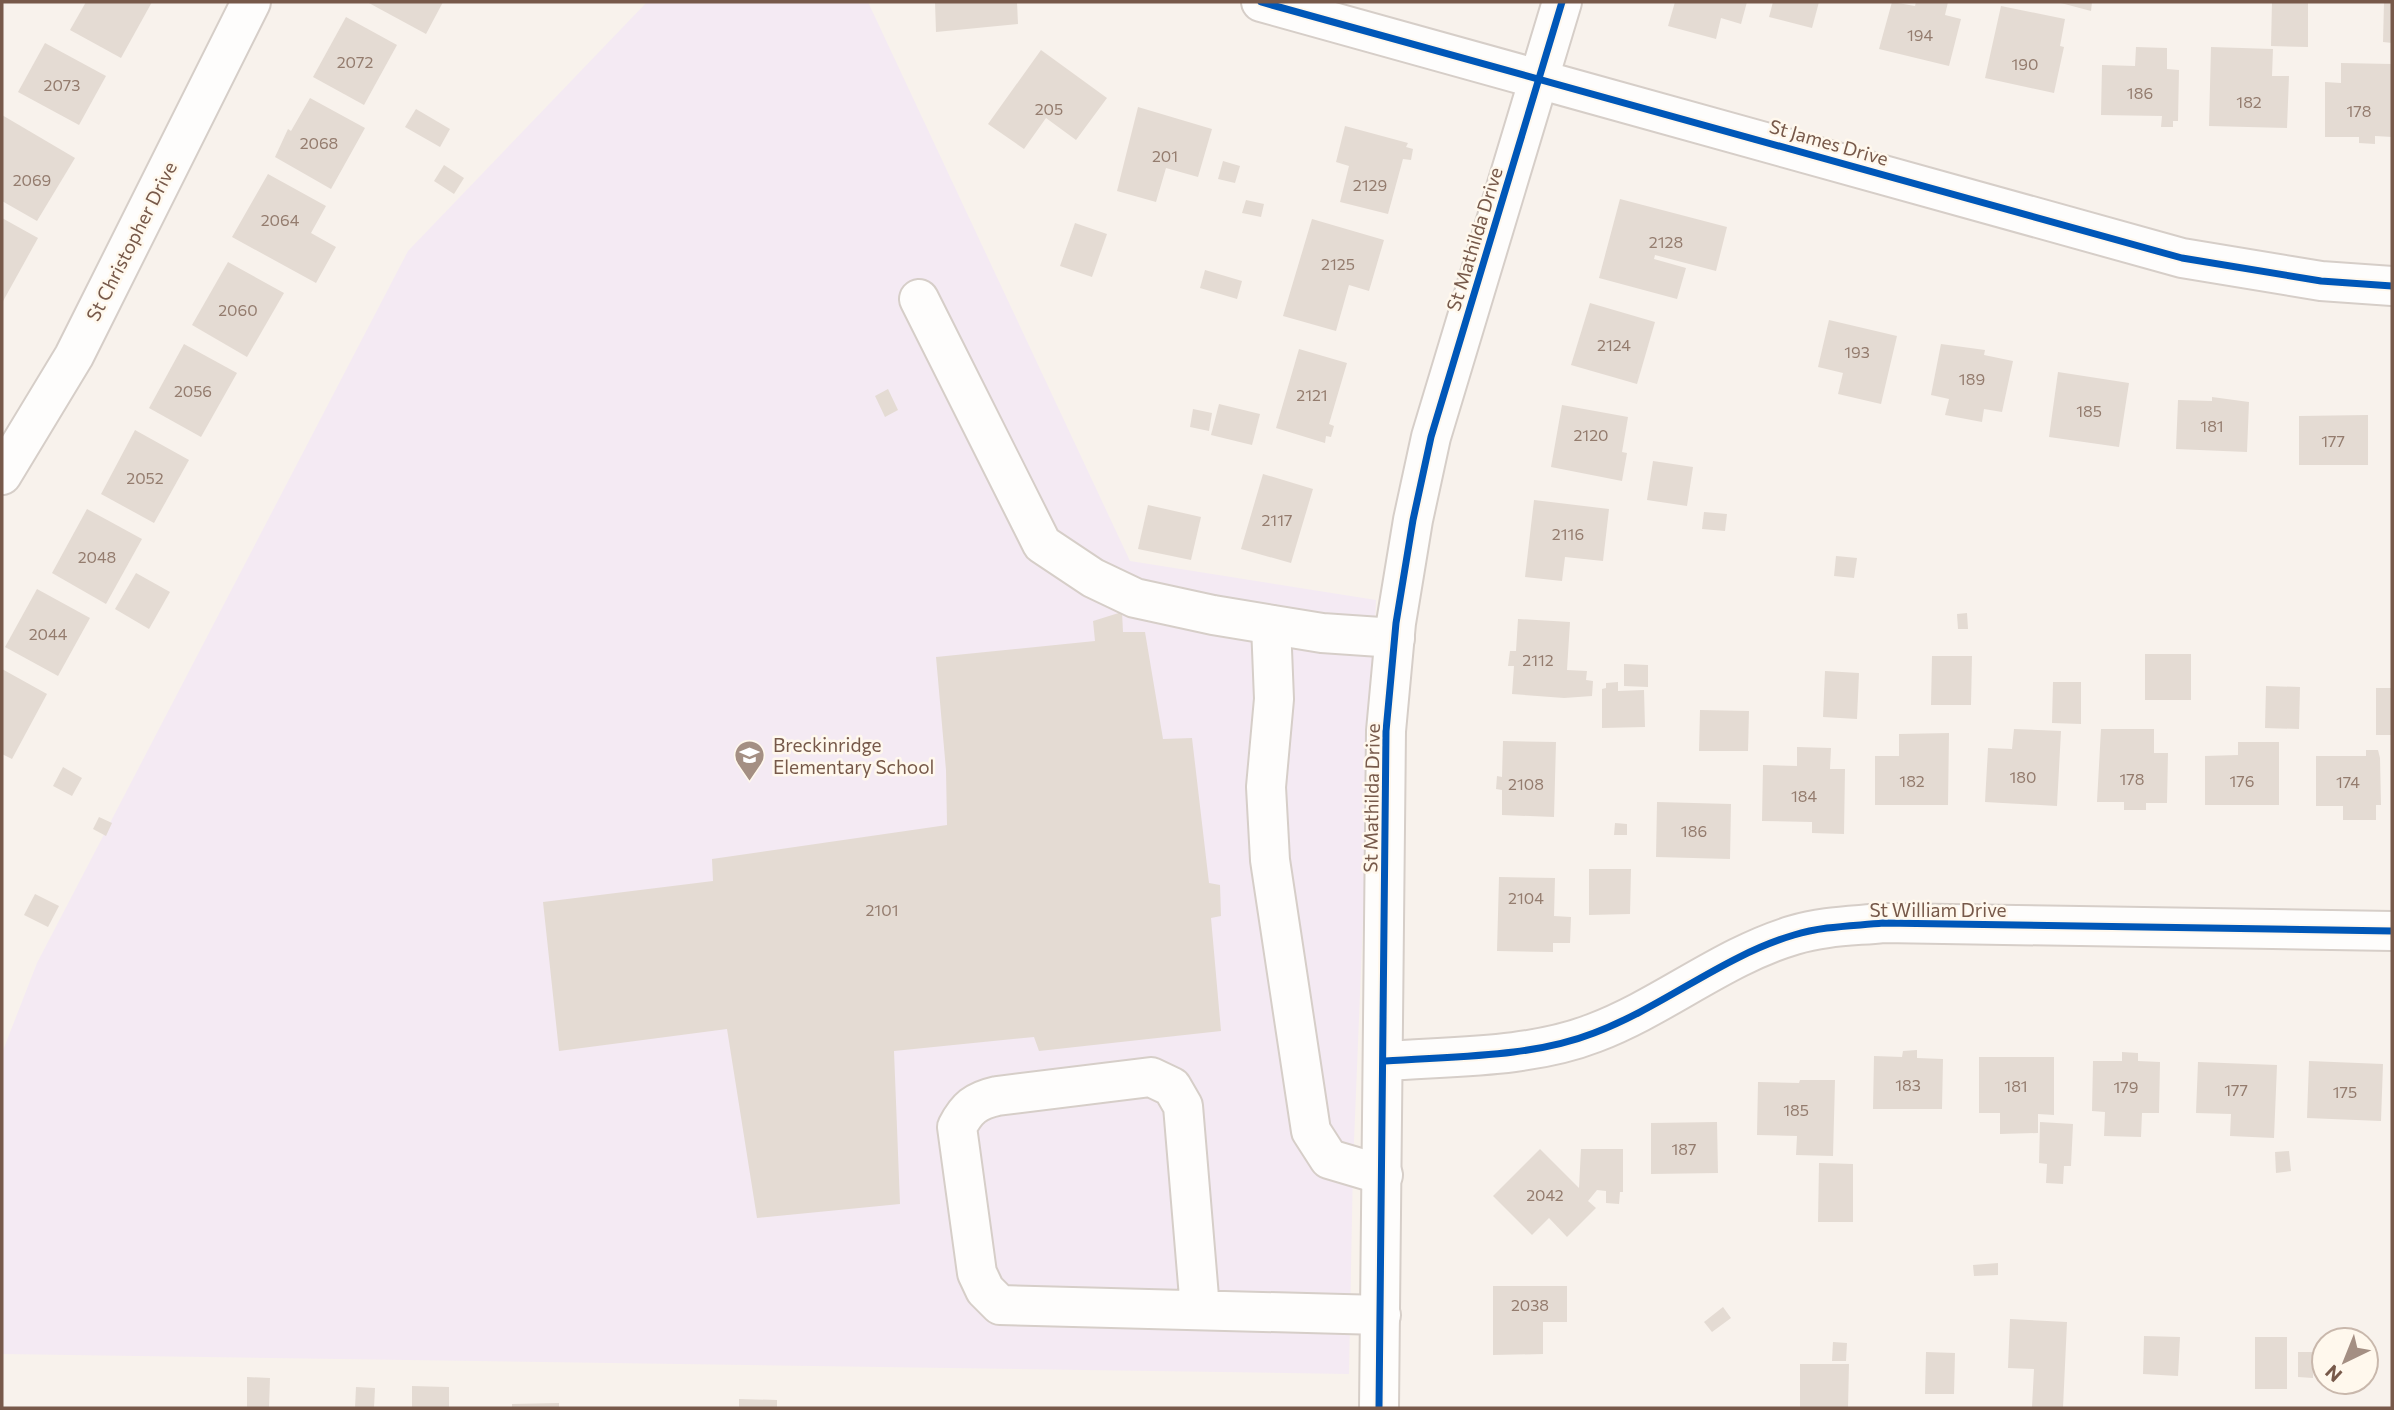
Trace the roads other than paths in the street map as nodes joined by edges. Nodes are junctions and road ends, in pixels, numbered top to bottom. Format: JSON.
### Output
{"nodes":[{"id":1,"x":251,"y":2,"type":"edge"},
{"id":2,"x":1261,"y":2,"type":"edge"},
{"id":3,"x":1562,"y":2,"type":"edge"},
{"id":4,"x":1540,"y":77,"type":"junction"},
{"id":5,"x":2392,"y":286,"type":"edge"},
{"id":6,"x":919,"y":299,"type":"dead end"},
{"id":7,"x":2,"y":475,"type":"edge"},
{"id":8,"x":1271,"y":625,"type":"junction"},
{"id":9,"x":1395,"y":638,"type":"junction"},
{"id":10,"x":2392,"y":931,"type":"edge"},
{"id":11,"x":1385,"y":1061,"type":"junction"},
{"id":12,"x":1383,"y":1175,"type":"junction"},
{"id":13,"x":1200,"y":1310,"type":"junction"},
{"id":14,"x":1381,"y":1315,"type":"junction"},
{"id":15,"x":1379,"y":1408,"type":"edge"}],
"edges":[{"from":1,"to":7,"type":"street","name":"St Christopher Drive"},
{"from":2,"to":4,"type":"street","name":"St James Drive"},
{"from":3,"to":4,"type":"street","name":"St Mathilda Drive"},
{"from":4,"to":5,"type":"street","name":"St James Drive"},
{"from":4,"to":9,"type":"street","name":"St Mathilda Drive"},
{"from":6,"to":8,"type":"street"},
{"from":8,"to":9,"type":"street"},
{"from":8,"to":12,"type":"street"},
{"from":9,"to":11,"type":"street","name":"St Mathilda Drive"},
{"from":10,"to":11,"type":"street","name":"St William Drive"},
{"from":11,"to":12,"type":"street","name":"St Mathilda Drive"},
{"from":12,"to":14,"type":"street","name":"St Mathilda Drive"},
{"from":13,"to":13,"type":"street"},
{"from":13,"to":14,"type":"street"},
{"from":14,"to":15,"type":"street","name":"St Mathilda Drive"}]}
